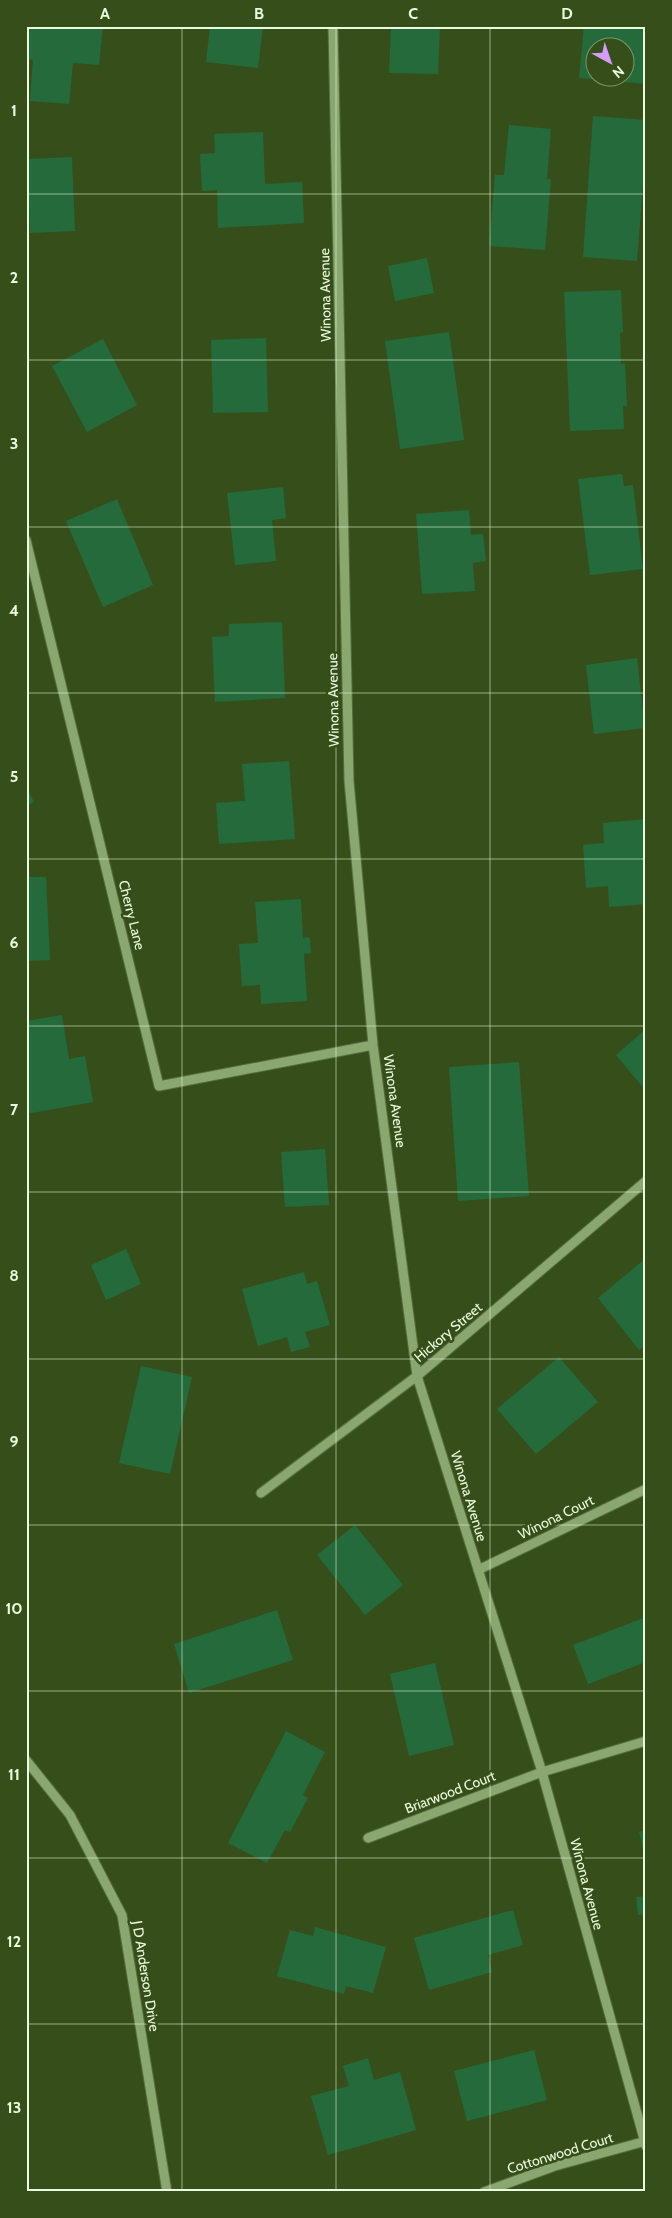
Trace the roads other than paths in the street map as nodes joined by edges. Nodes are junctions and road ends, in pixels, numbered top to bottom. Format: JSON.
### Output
{"nodes":[{"id":1,"x":333,"y":26,"type":"edge"},
{"id":2,"x":26,"y":540,"type":"edge"},
{"id":3,"x":373,"y":1045,"type":"junction"},
{"id":4,"x":646,"y":1181,"type":"edge"},
{"id":5,"x":417,"y":1376,"type":"junction"},
{"id":6,"x":646,"y":1489,"type":"edge"},
{"id":7,"x":261,"y":1494,"type":"dead end"},
{"id":8,"x":478,"y":1570,"type":"junction"},
{"id":9,"x":646,"y":1741,"type":"edge"},
{"id":10,"x":26,"y":1760,"type":"edge"},
{"id":11,"x":542,"y":1772,"type":"junction"},
{"id":12,"x":368,"y":1838,"type":"dead end"},
{"id":13,"x":645,"y":2143,"type":"edge"},
{"id":14,"x":167,"y":2192,"type":"edge"},
{"id":15,"x":484,"y":2192,"type":"edge"}],
"edges":[{"from":1,"to":3,"type":"street","name":"Winona Avenue"},
{"from":2,"to":3,"type":"street","name":"Cherry Lane"},
{"from":3,"to":5,"type":"street","name":"Winona Avenue"},
{"from":4,"to":5,"type":"street","name":"Hickory Street"},
{"from":5,"to":7,"type":"street","name":"Hickory Street"},
{"from":5,"to":8,"type":"street","name":"Winona Avenue"},
{"from":6,"to":8,"type":"street","name":"Winona Court"},
{"from":8,"to":11,"type":"street","name":"Winona Avenue"},
{"from":9,"to":11,"type":"street","name":"Briarwood Court"},
{"from":10,"to":14,"type":"street","name":"J D Anderson Drive"},
{"from":11,"to":12,"type":"street","name":"Briarwood Court"},
{"from":11,"to":13,"type":"street","name":"Winona Avenue"},
{"from":13,"to":15,"type":"street","name":"Cottonwood Court"}]}
